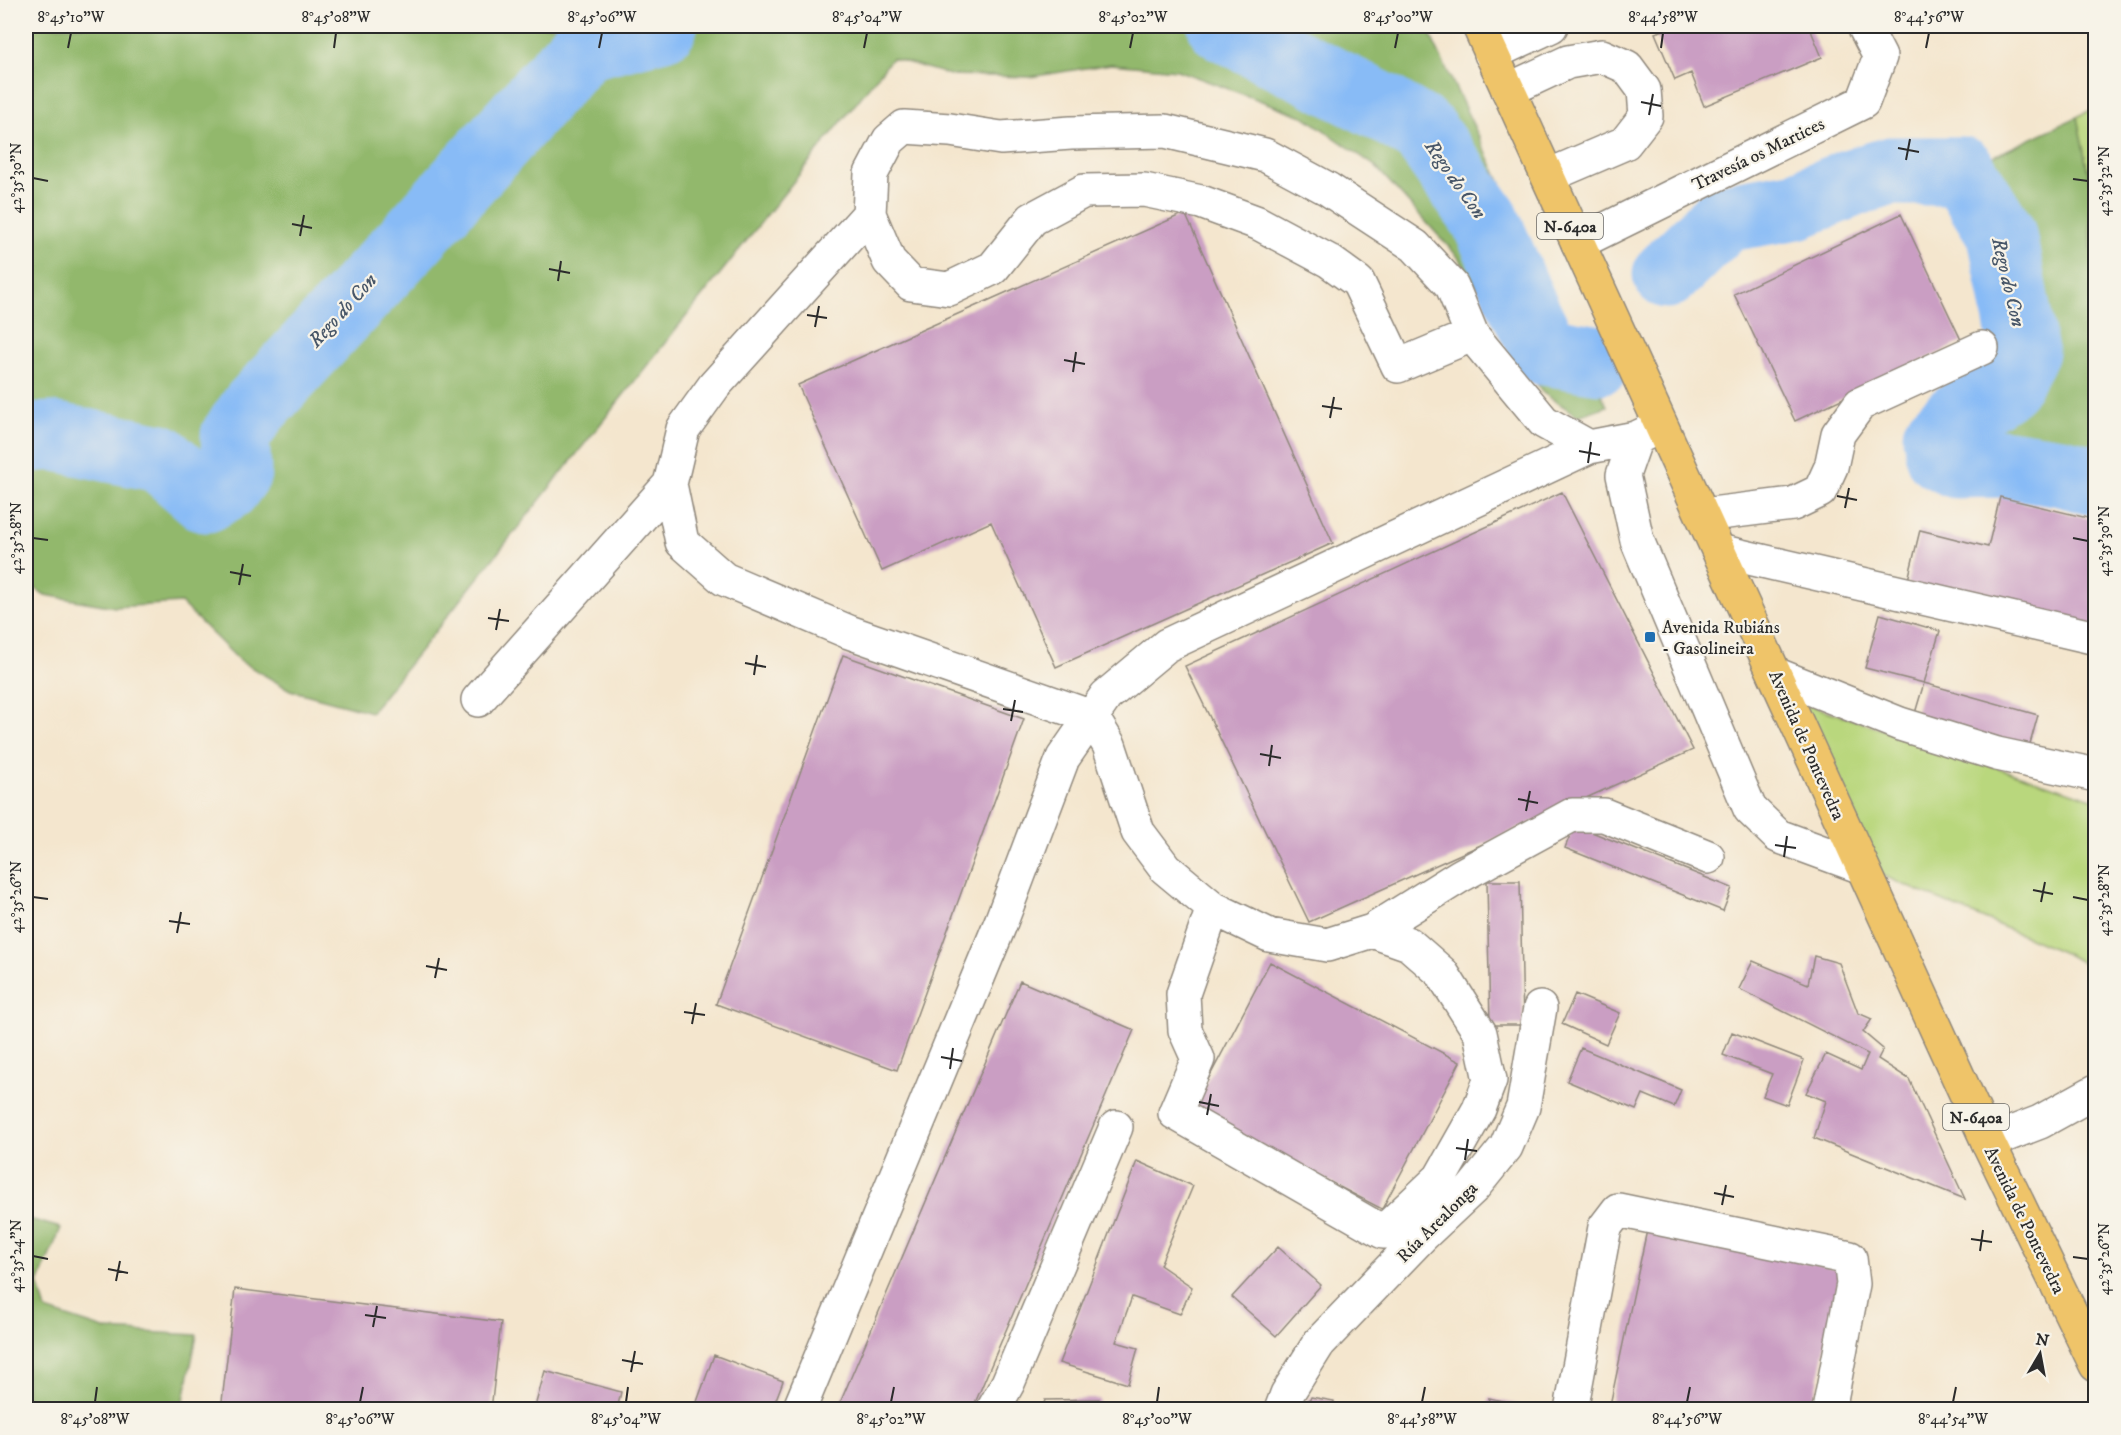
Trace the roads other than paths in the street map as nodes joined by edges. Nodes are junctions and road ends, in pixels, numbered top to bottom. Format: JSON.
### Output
{"nodes":[{"id":1,"x":1551,"y":26,"type":"edge"},
{"id":2,"x":1864,"y":26,"type":"edge"},
{"id":3,"x":1485,"y":40,"type":"edge"},
{"id":4,"x":1508,"y":90,"type":"junction"},
{"id":5,"x":1548,"y":176,"type":"junction"},
{"id":6,"x":869,"y":214,"type":"junction"},
{"id":7,"x":1578,"y":243,"type":"junction"},
{"id":8,"x":1472,"y":335,"type":"junction"},
{"id":9,"x":1982,"y":348,"type":"dead end"},
{"id":10,"x":1649,"y":432,"type":"junction"},
{"id":11,"x":1589,"y":447,"type":"junction"},
{"id":12,"x":670,"y":484,"type":"junction"},
{"id":13,"x":1703,"y":514,"type":"junction"},
{"id":14,"x":1719,"y":551,"type":"junction"},
{"id":15,"x":2096,"y":638,"type":"edge"},
{"id":16,"x":1775,"y":674,"type":"junction"},
{"id":17,"x":478,"y":700,"type":"dead end"},
{"id":18,"x":1092,"y":717,"type":"junction"},
{"id":19,"x":2096,"y":776,"type":"edge"},
{"id":20,"x":1708,"y":857,"type":"dead end"},
{"id":21,"x":1862,"y":867,"type":"junction"},
{"id":22,"x":1213,"y":908,"type":"junction"},
{"id":23,"x":1372,"y":931,"type":"junction"},
{"id":24,"x":1540,"y":1008,"type":"dead end"},
{"id":25,"x":2096,"y":1091,"type":"edge"},
{"id":26,"x":1116,"y":1127,"type":"dead end"},
{"id":27,"x":1988,"y":1142,"type":"junction"},
{"id":28,"x":2096,"y":1365,"type":"edge"},
{"id":29,"x":799,"y":1410,"type":"edge"},
{"id":30,"x":993,"y":1410,"type":"edge"},
{"id":31,"x":1281,"y":1410,"type":"edge"},
{"id":32,"x":1571,"y":1410,"type":"edge"},
{"id":33,"x":1829,"y":1410,"type":"edge"}],
"edges":[{"from":1,"to":3,"type":"street"},
{"from":2,"to":7,"type":"street","name":"Travesía os Martices"},
{"from":3,"to":4,"type":"main road","name":"Avenida de Pontevedra","number":"N-640a"},
{"from":4,"to":5,"type":"main road","name":"Avenida de Pontevedra","number":"N-640a"},
{"from":4,"to":5,"type":"street"},
{"from":5,"to":7,"type":"main road","name":"Avenida de Pontevedra","number":"N-640a"},
{"from":6,"to":8,"type":"street"},
{"from":6,"to":8,"type":"street"},
{"from":6,"to":12,"type":"street"},
{"from":7,"to":10,"type":"main road","name":"Avenida de Pontevedra","number":"N-640a"},
{"from":8,"to":11,"type":"street"},
{"from":9,"to":13,"type":"street"},
{"from":10,"to":11,"type":"street"},
{"from":10,"to":13,"type":"main road","name":"Avenida de Pontevedra","number":"N-640a"},
{"from":10,"to":21,"type":"street"},
{"from":11,"to":18,"type":"street"},
{"from":12,"to":17,"type":"street"},
{"from":12,"to":18,"type":"street"},
{"from":13,"to":14,"type":"main road","name":"Avenida de Pontevedra","number":"N-640a"},
{"from":14,"to":15,"type":"street"},
{"from":14,"to":16,"type":"main road","name":"Avenida de Pontevedra","number":"N-640a"},
{"from":16,"to":19,"type":"street"},
{"from":16,"to":21,"type":"main road","name":"Avenida de Pontevedra","number":"N-640a"},
{"from":18,"to":22,"type":"street"},
{"from":18,"to":29,"type":"street"},
{"from":20,"to":23,"type":"street"},
{"from":21,"to":27,"type":"main road","name":"Avenida de Pontevedra","number":"N-640a"},
{"from":22,"to":23,"type":"street"},
{"from":22,"to":23,"type":"street"},
{"from":24,"to":31,"type":"street","name":"Rúa Arealonga"},
{"from":25,"to":27,"type":"street"},
{"from":26,"to":30,"type":"street"},
{"from":27,"to":28,"type":"main road","name":"Avenida de Pontevedra","number":"N-640a"},
{"from":32,"to":33,"type":"street"}]}
